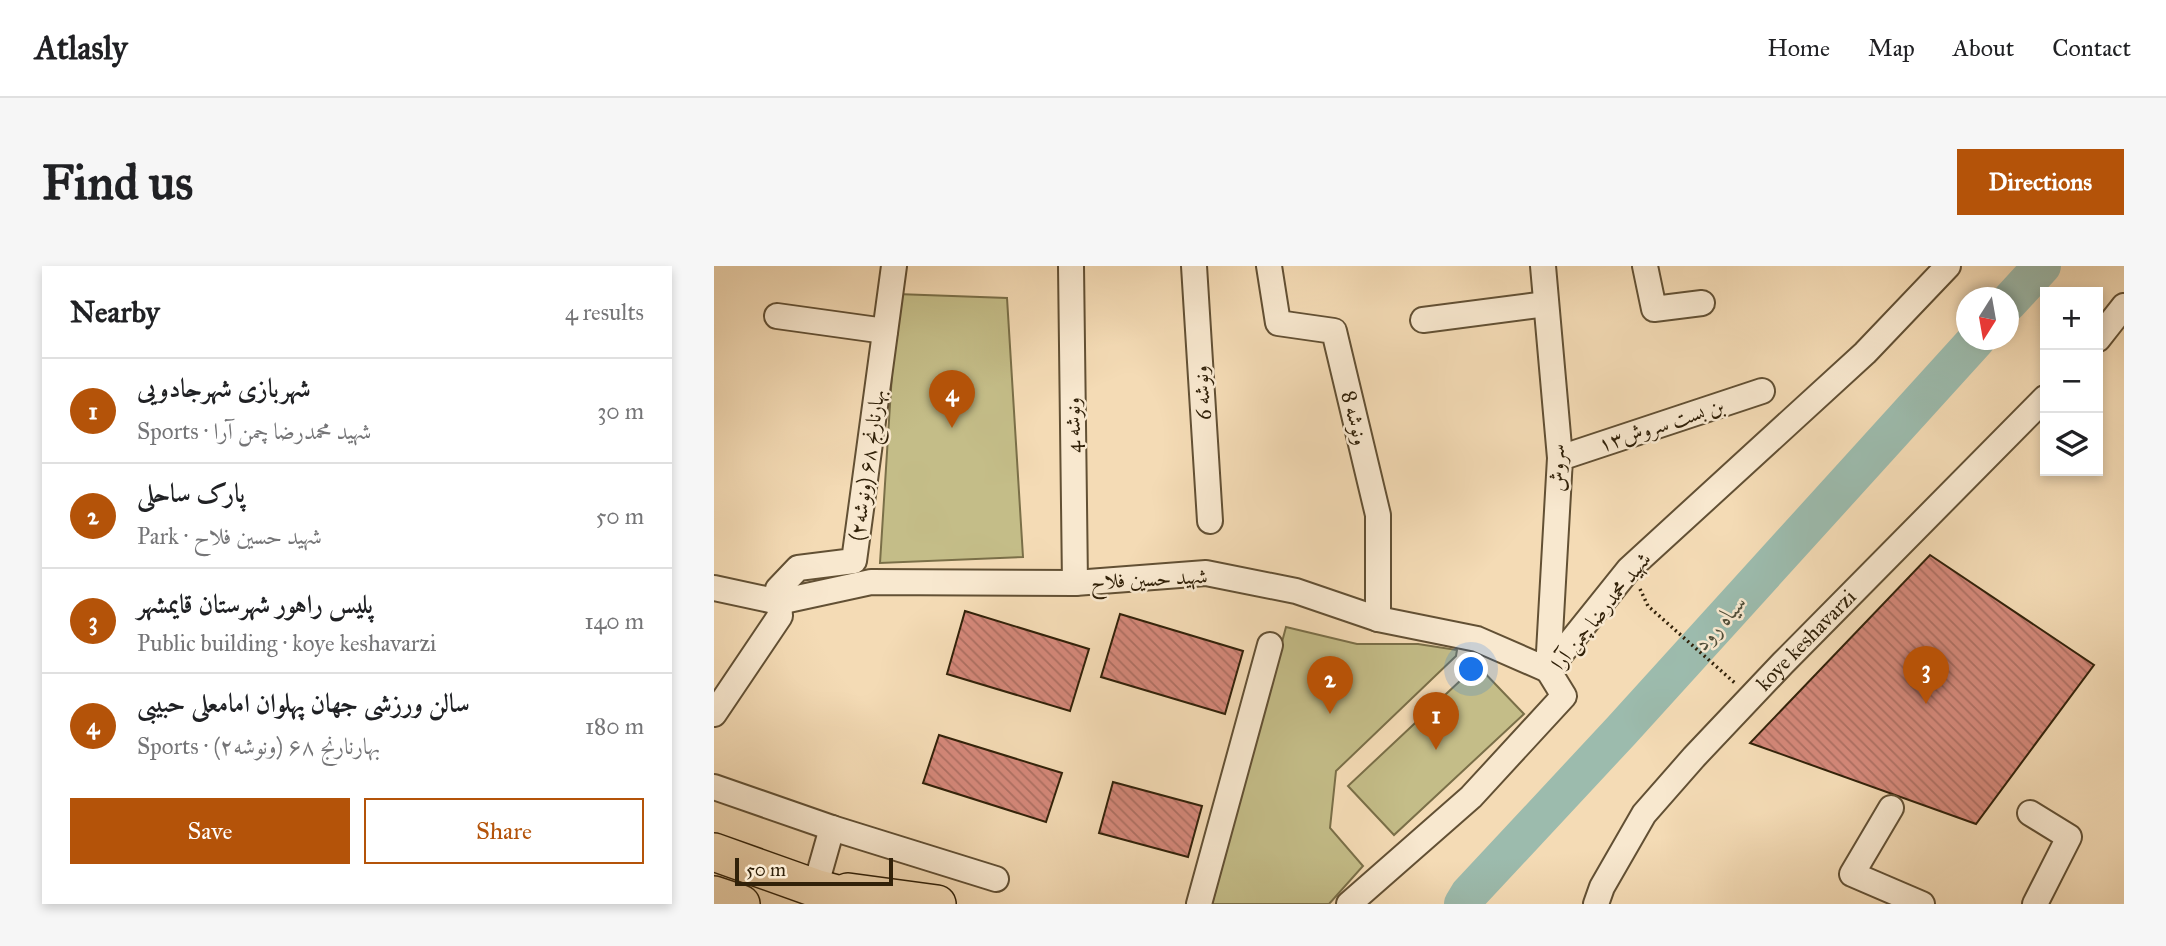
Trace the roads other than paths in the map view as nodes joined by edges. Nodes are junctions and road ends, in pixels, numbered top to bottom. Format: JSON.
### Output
{"nodes":[{"id":1,"x":894,"y":266,"type":"edge"},
{"id":2,"x":1072,"y":266,"type":"edge"},
{"id":3,"x":1194,"y":266,"type":"edge"},
{"id":4,"x":1269,"y":266,"type":"edge"},
{"id":5,"x":1543,"y":266,"type":"edge"},
{"id":6,"x":1645,"y":266,"type":"edge"},
{"id":7,"x":1948,"y":266,"type":"edge"},
{"id":8,"x":1702,"y":303,"type":"dead end"},
{"id":9,"x":1546,"y":304,"type":"junction"},
{"id":10,"x":2124,"y":306,"type":"edge"},
{"id":11,"x":777,"y":316,"type":"dead end"},
{"id":12,"x":1423,"y":320,"type":"dead end"},
{"id":13,"x":885,"y":331,"type":"junction"},
{"id":14,"x":2103,"y":333,"type":"edge"},
{"id":15,"x":1762,"y":391,"type":"dead end"},
{"id":16,"x":2040,"y":403,"type":"edge"},
{"id":17,"x":1560,"y":458,"type":"junction"},
{"id":18,"x":1210,"y":521,"type":"dead end"},
{"id":19,"x":1075,"y":583,"type":"junction"},
{"id":20,"x":714,"y":588,"type":"edge"},
{"id":21,"x":779,"y":602,"type":"junction"},
{"id":22,"x":1378,"y":619,"type":"junction"},
{"id":23,"x":1270,"y":645,"type":"dead end"},
{"id":24,"x":1548,"y":670,"type":"junction"},
{"id":25,"x":714,"y":715,"type":"edge"},
{"id":26,"x":714,"y":787,"type":"edge"},
{"id":27,"x":1891,"y":808,"type":"dead end"},
{"id":28,"x":2030,"y":813,"type":"dead end"},
{"id":29,"x":832,"y":828,"type":"junction"},
{"id":30,"x":714,"y":852,"type":"edge"},
{"id":31,"x":996,"y":879,"type":"dead end"},
{"id":32,"x":815,"y":888,"type":"junction"},
{"id":33,"x":874,"y":904,"type":"edge"},
{"id":34,"x":937,"y":904,"type":"edge"},
{"id":35,"x":1199,"y":904,"type":"edge"},
{"id":36,"x":1349,"y":904,"type":"edge"},
{"id":37,"x":1596,"y":904,"type":"edge"},
{"id":38,"x":1922,"y":904,"type":"edge"},
{"id":39,"x":2035,"y":904,"type":"edge"}],
"edges":[{"from":1,"to":13,"type":"street","name":"بهارنارنج ۶۸ (ونوشه۲)"},
{"from":2,"to":19,"type":"street","name":"ونوشه 4"},
{"from":3,"to":18,"type":"street","name":"ونوشه 6"},
{"from":4,"to":22,"type":"street","name":"ونوشه 8"},
{"from":5,"to":9,"type":"street","name":"سروش"},
{"from":6,"to":8,"type":"street"},
{"from":7,"to":24,"type":"street","name":"شهید محمدرضا چمن آرا"},
{"from":9,"to":12,"type":"street"},
{"from":9,"to":17,"type":"street","name":"سروش"},
{"from":10,"to":14,"type":"street"},
{"from":11,"to":13,"type":"street"},
{"from":13,"to":21,"type":"street","name":"بهارنارنج ۶۸ (ونوشه۲)"},
{"from":15,"to":17,"type":"street","name":"بن بست سروش۱۳"},
{"from":16,"to":37,"type":"street","name":"koye keshavarzi"},
{"from":17,"to":24,"type":"street","name":"سروش"},
{"from":19,"to":21,"type":"street","name":"شهید حسین فلاح"},
{"from":19,"to":22,"type":"street","name":"شهید حسین فلاح"},
{"from":20,"to":21,"type":"street"},
{"from":21,"to":25,"type":"street","name":"بهارنارنج ۶۸ (ونوشه۲)"},
{"from":22,"to":24,"type":"street","name":"شهید حسین فلاح"},
{"from":23,"to":35,"type":"street"},
{"from":24,"to":36,"type":"street","name":"شهید محمدرضا چمن آرا"},
{"from":26,"to":29,"type":"street"},
{"from":27,"to":38,"type":"street"},
{"from":28,"to":39,"type":"street"},
{"from":29,"to":31,"type":"street"},
{"from":29,"to":32,"type":"street"},
{"from":30,"to":32,"type":"highway"},
{"from":32,"to":33,"type":"highway"},
{"from":32,"to":34,"type":"highway"}]}
